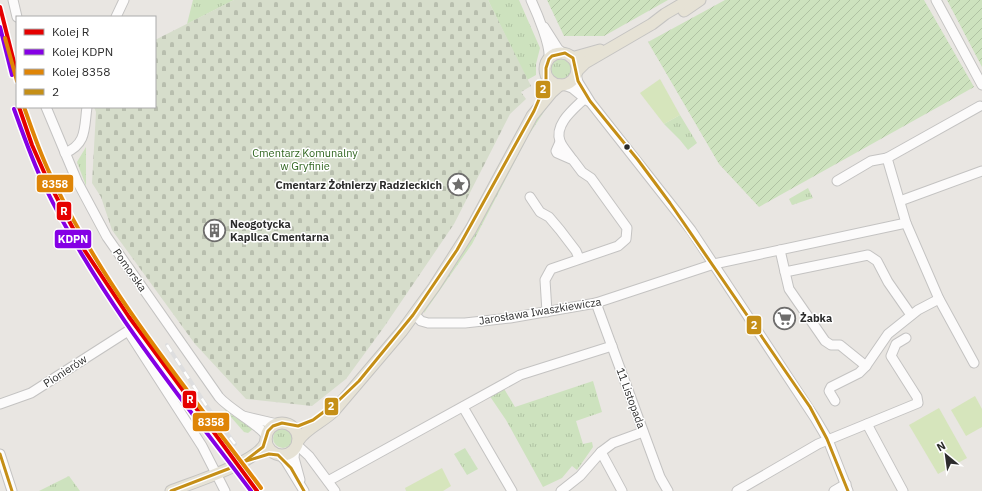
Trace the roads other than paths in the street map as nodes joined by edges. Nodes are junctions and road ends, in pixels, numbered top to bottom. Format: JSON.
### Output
{"nodes":[{"id":1,"x":13,"y":0,"type":"edge"},
{"id":2,"x":124,"y":0,"type":"edge"},
{"id":3,"x":531,"y":0,"type":"edge"},
{"id":4,"x":689,"y":0,"type":"edge"},
{"id":5,"x":700,"y":0,"type":"edge"},
{"id":6,"x":936,"y":0,"type":"edge"},
{"id":7,"x":17,"y":16,"type":"edge"},
{"id":8,"x":116,"y":16,"type":"edge"},
{"id":9,"x":542,"y":24,"type":"junction"},
{"id":10,"x":652,"y":24,"type":"junction"},
{"id":11,"x":610,"y":48,"type":"junction"},
{"id":12,"x":567,"y":55,"type":"junction"},
{"id":13,"x":549,"y":59,"type":"junction"},
{"id":14,"x":577,"y":73,"type":"junction"},
{"id":15,"x":546,"y":76,"type":"junction"},
{"id":16,"x":981,"y":79,"type":"edge"},
{"id":17,"x":562,"y":85,"type":"junction"},
{"id":18,"x":588,"y":101,"type":"junction"},
{"id":19,"x":980,"y":106,"type":"dead end"},
{"id":20,"x":46,"y":108,"type":"edge"},
{"id":21,"x":87,"y":108,"type":"edge"},
{"id":22,"x":532,"y":116,"type":"junction"},
{"id":23,"x":65,"y":153,"type":"junction"},
{"id":24,"x":887,"y":158,"type":"junction"},
{"id":25,"x":982,"y":171,"type":"edge"},
{"id":26,"x":837,"y":181,"type":"dead end"},
{"id":27,"x":530,"y":197,"type":"dead end"},
{"id":28,"x":900,"y":200,"type":"junction"},
{"id":29,"x":906,"y":223,"type":"junction"},
{"id":30,"x":780,"y":250,"type":"junction"},
{"id":31,"x":579,"y":258,"type":"junction"},
{"id":32,"x":714,"y":264,"type":"junction"},
{"id":33,"x":785,"y":272,"type":"junction"},
{"id":34,"x":939,"y":299,"type":"junction"},
{"id":35,"x":596,"y":303,"type":"junction"},
{"id":36,"x":547,"y":312,"type":"junction"},
{"id":37,"x":415,"y":315,"type":"junction"},
{"id":38,"x":911,"y":315,"type":"junction"},
{"id":39,"x":906,"y":338,"type":"dead end"},
{"id":40,"x":612,"y":346,"type":"junction"},
{"id":41,"x":974,"y":363,"type":"dead end"},
{"id":42,"x":866,"y":366,"type":"junction"},
{"id":43,"x":342,"y":400,"type":"junction"},
{"id":44,"x":834,"y":401,"type":"dead end"},
{"id":45,"x":0,"y":404,"type":"edge"},
{"id":46,"x":463,"y":407,"type":"junction"},
{"id":47,"x":240,"y":416,"type":"junction"},
{"id":48,"x":277,"y":424,"type":"junction"},
{"id":49,"x":867,"y":424,"type":"junction"},
{"id":50,"x":291,"y":426,"type":"junction"},
{"id":51,"x":643,"y":432,"type":"junction"},
{"id":52,"x":266,"y":439,"type":"junction"},
{"id":53,"x":828,"y":440,"type":"junction"},
{"id":54,"x":297,"y":445,"type":"junction"},
{"id":55,"x":601,"y":452,"type":"junction"},
{"id":56,"x":0,"y":454,"type":"edge"},
{"id":57,"x":278,"y":454,"type":"junction"},
{"id":58,"x":246,"y":461,"type":"junction"},
{"id":59,"x":216,"y":474,"type":"junction"},
{"id":60,"x":328,"y":481,"type":"junction"},
{"id":61,"x":300,"y":482,"type":"junction"},
{"id":62,"x":847,"y":488,"type":"edge"},
{"id":63,"x":12,"y":491,"type":"edge"},
{"id":64,"x":172,"y":491,"type":"edge"},
{"id":65,"x":225,"y":491,"type":"edge"},
{"id":66,"x":304,"y":491,"type":"edge"},
{"id":67,"x":335,"y":491,"type":"edge"},
{"id":68,"x":512,"y":491,"type":"edge"},
{"id":69,"x":561,"y":491,"type":"edge"},
{"id":70,"x":622,"y":491,"type":"edge"},
{"id":71,"x":668,"y":491,"type":"edge"},
{"id":72,"x":736,"y":491,"type":"edge"},
{"id":73,"x":834,"y":491,"type":"edge"},
{"id":74,"x":903,"y":491,"type":"edge"}],
"edges":[{"from":1,"to":7,"type":"street"},
{"from":2,"to":8,"type":"street"},
{"from":3,"to":9,"type":"street"},
{"from":4,"to":10,"type":"main road"},
{"from":5,"to":10,"type":"main road"},
{"from":6,"to":16,"type":"street"},
{"from":9,"to":12,"type":"street"},
{"from":9,"to":13,"type":"street"},
{"from":10,"to":11,"type":"main road"},
{"from":11,"to":12,"type":"main road"},
{"from":11,"to":14,"type":"main road"},
{"from":12,"to":13,"type":"main road"},
{"from":12,"to":14,"type":"main road"},
{"from":13,"to":15,"type":"main road"},
{"from":14,"to":17,"type":"main road"},
{"from":14,"to":18,"type":"street"},
{"from":15,"to":17,"type":"main road"},
{"from":15,"to":22,"type":"main road"},
{"from":17,"to":18,"type":"street"},
{"from":17,"to":22,"type":"main road"},
{"from":18,"to":31,"type":"street"},
{"from":18,"to":32,"type":"street"},
{"from":19,"to":24,"type":"street"},
{"from":20,"to":23,"type":"street","name":"Pomorska"},
{"from":21,"to":23,"type":"street"},
{"from":22,"to":37,"type":"main road"},
{"from":23,"to":47,"type":"street","name":"Pomorska"},
{"from":24,"to":26,"type":"street"},
{"from":24,"to":28,"type":"street"},
{"from":25,"to":28,"type":"street"},
{"from":27,"to":31,"type":"street"},
{"from":28,"to":29,"type":"street"},
{"from":29,"to":30,"type":"street","name":"Jarosława Iwaszkiewicza"},
{"from":29,"to":34,"type":"street"},
{"from":30,"to":32,"type":"street","name":"Jarosława Iwaszkiewicza"},
{"from":30,"to":33,"type":"street"},
{"from":31,"to":36,"type":"street"},
{"from":32,"to":35,"type":"street","name":"Jarosława Iwaszkiewicza"},
{"from":32,"to":53,"type":"street"},
{"from":33,"to":38,"type":"street"},
{"from":33,"to":42,"type":"street"},
{"from":34,"to":38,"type":"street"},
{"from":34,"to":41,"type":"street"},
{"from":35,"to":36,"type":"street","name":"Jarosława Iwaszkiewicza"},
{"from":35,"to":40,"type":"street","name":"11 Listopada"},
{"from":36,"to":37,"type":"street","name":"Jarosława Iwaszkiewicza"},
{"from":37,"to":43,"type":"main road"},
{"from":38,"to":42,"type":"street"},
{"from":39,"to":49,"type":"street"},
{"from":40,"to":46,"type":"street"},
{"from":40,"to":51,"type":"street","name":"11 Listopada"},
{"from":42,"to":44,"type":"street"},
{"from":43,"to":50,"type":"main road"},
{"from":43,"to":54,"type":"main road"},
{"from":45,"to":59,"type":"street","name":"Pionierów"},
{"from":46,"to":60,"type":"street"},
{"from":46,"to":68,"type":"street"},
{"from":47,"to":48,"type":"street","name":"Pomorska"},
{"from":47,"to":52,"type":"street","name":"Pomorska"},
{"from":48,"to":50,"type":"main road"},
{"from":48,"to":52,"type":"main road"},
{"from":49,"to":53,"type":"street"},
{"from":49,"to":74,"type":"street"},
{"from":50,"to":54,"type":"main road"},
{"from":51,"to":55,"type":"street"},
{"from":51,"to":71,"type":"street","name":"11 Listopada"},
{"from":52,"to":57,"type":"main road"},
{"from":52,"to":58,"type":"main road"},
{"from":53,"to":62,"type":"street"},
{"from":53,"to":72,"type":"street"},
{"from":54,"to":57,"type":"main road"},
{"from":54,"to":60,"type":"street"},
{"from":54,"to":61,"type":"street"},
{"from":55,"to":69,"type":"street"},
{"from":55,"to":70,"type":"street"},
{"from":56,"to":63,"type":"street"},
{"from":57,"to":58,"type":"main road"},
{"from":57,"to":61,"type":"street"},
{"from":58,"to":59,"type":"main road"},
{"from":59,"to":64,"type":"main road"},
{"from":59,"to":65,"type":"street"},
{"from":60,"to":67,"type":"street"},
{"from":61,"to":66,"type":"street"},
{"from":62,"to":73,"type":"street"}]}
